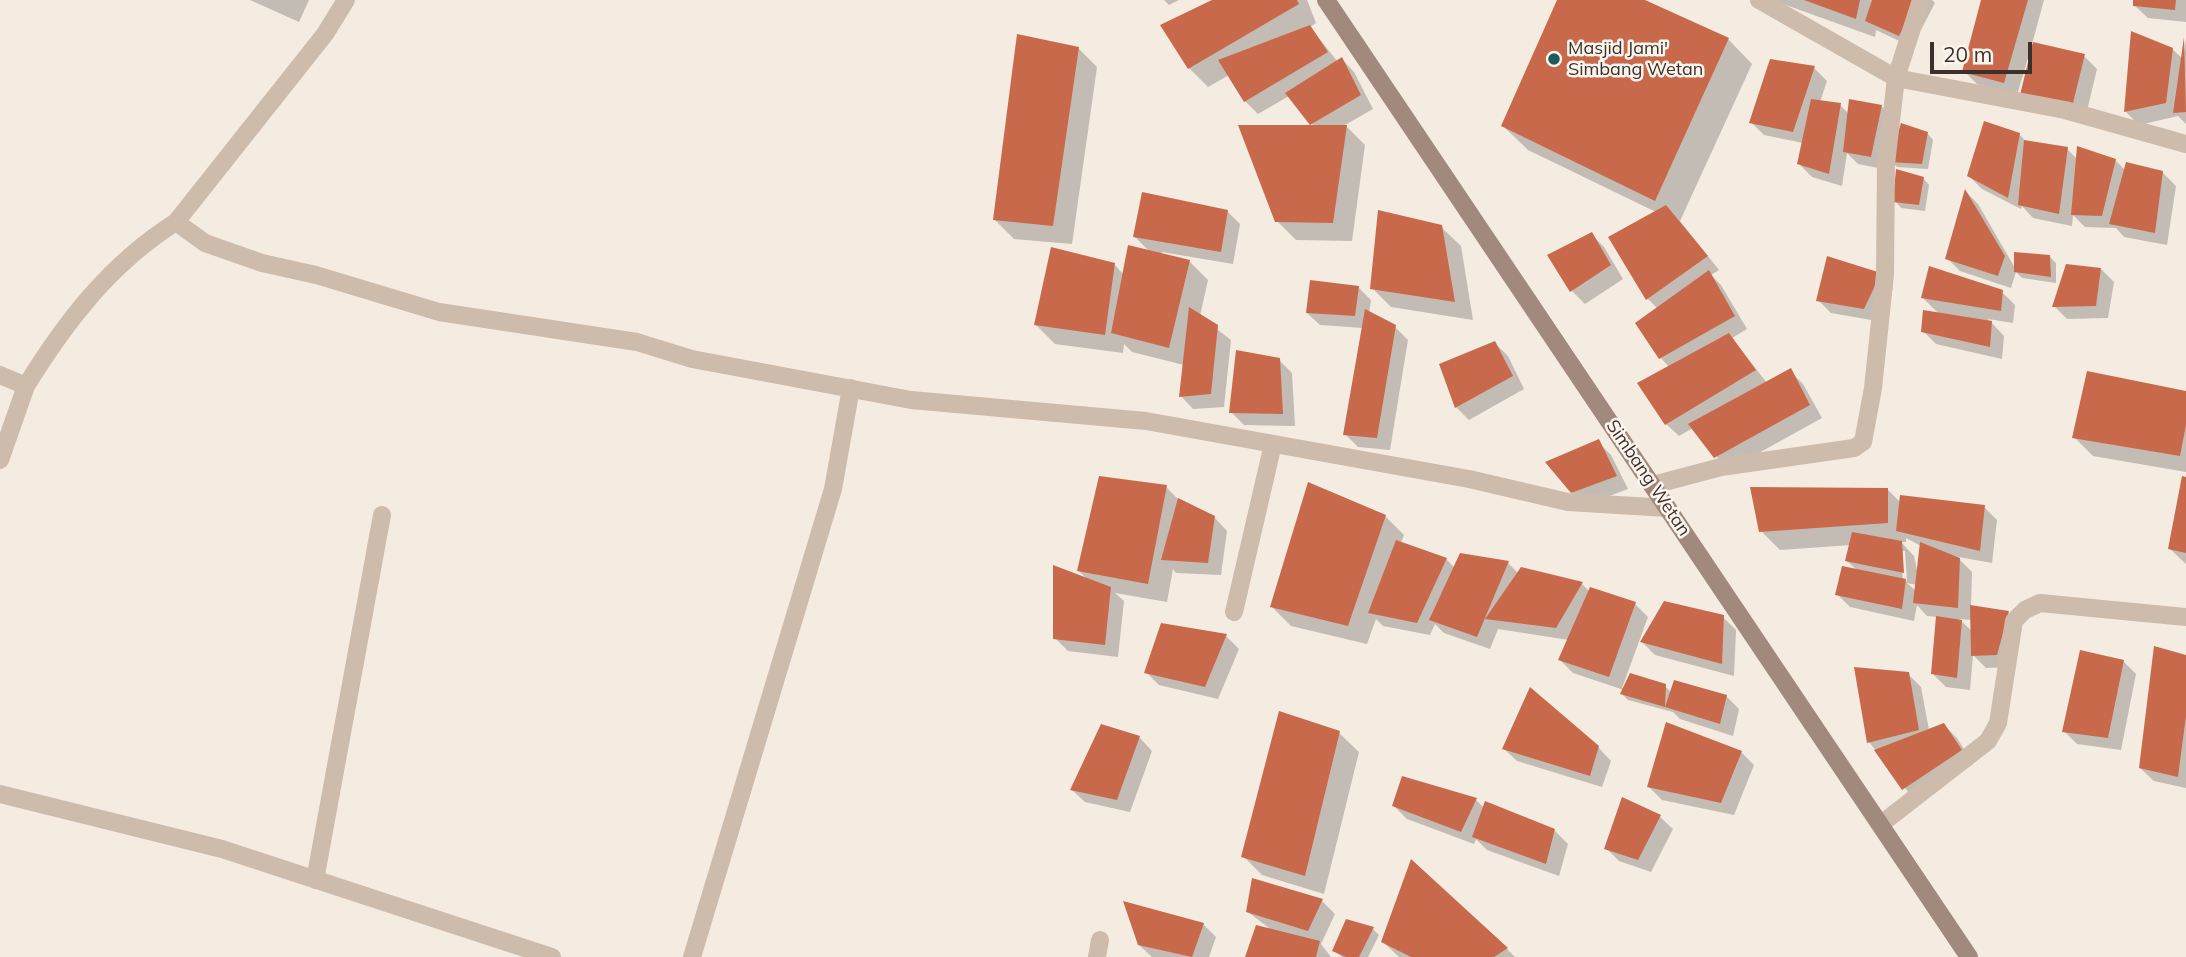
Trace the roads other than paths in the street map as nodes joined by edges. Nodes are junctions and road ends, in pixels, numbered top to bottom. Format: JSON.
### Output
{"nodes":[{"id":1,"x":346,"y":0,"type":"edge"},
{"id":2,"x":1327,"y":0,"type":"edge"},
{"id":3,"x":1759,"y":0,"type":"edge"},
{"id":4,"x":1921,"y":0,"type":"edge"},
{"id":5,"x":1896,"y":78,"type":"junction"},
{"id":6,"x":2186,"y":144,"type":"edge"},
{"id":7,"x":176,"y":222,"type":"junction"},
{"id":8,"x":0,"y":375,"type":"edge"},
{"id":9,"x":26,"y":386,"type":"junction"},
{"id":10,"x":851,"y":388,"type":"junction"},
{"id":11,"x":1273,"y":444,"type":"junction"},
{"id":12,"x":0,"y":460,"type":"edge"},
{"id":13,"x":1653,"y":485,"type":"junction"},
{"id":14,"x":1668,"y":508,"type":"junction"},
{"id":15,"x":382,"y":515,"type":"dead end"},
{"id":16,"x":1234,"y":612,"type":"dead end"},
{"id":17,"x":2186,"y":617,"type":"edge"},
{"id":18,"x":0,"y":794,"type":"edge"},
{"id":19,"x":1881,"y":824,"type":"junction"},
{"id":20,"x":315,"y":880,"type":"junction"},
{"id":21,"x":552,"y":957,"type":"edge"},
{"id":22,"x":692,"y":957,"type":"edge"},
{"id":23,"x":1969,"y":957,"type":"edge"}],
"edges":[{"from":1,"to":7,"type":"street"},
{"from":2,"to":13,"type":"street","name":"Simbang Wetan"},
{"from":3,"to":5,"type":"street"},
{"from":4,"to":5,"type":"street"},
{"from":5,"to":6,"type":"street"},
{"from":5,"to":13,"type":"street"},
{"from":7,"to":9,"type":"street"},
{"from":7,"to":10,"type":"street"},
{"from":8,"to":9,"type":"street"},
{"from":9,"to":12,"type":"street"},
{"from":10,"to":11,"type":"street"},
{"from":10,"to":22,"type":"street"},
{"from":11,"to":14,"type":"street"},
{"from":11,"to":16,"type":"street"},
{"from":13,"to":14,"type":"street","name":"Simbang Wetan"},
{"from":14,"to":19,"type":"street","name":"Simbang Wetan"},
{"from":15,"to":20,"type":"street"},
{"from":17,"to":19,"type":"street"},
{"from":18,"to":20,"type":"street"},
{"from":19,"to":23,"type":"street","name":"Simbang Wetan"},
{"from":20,"to":21,"type":"street"}]}
